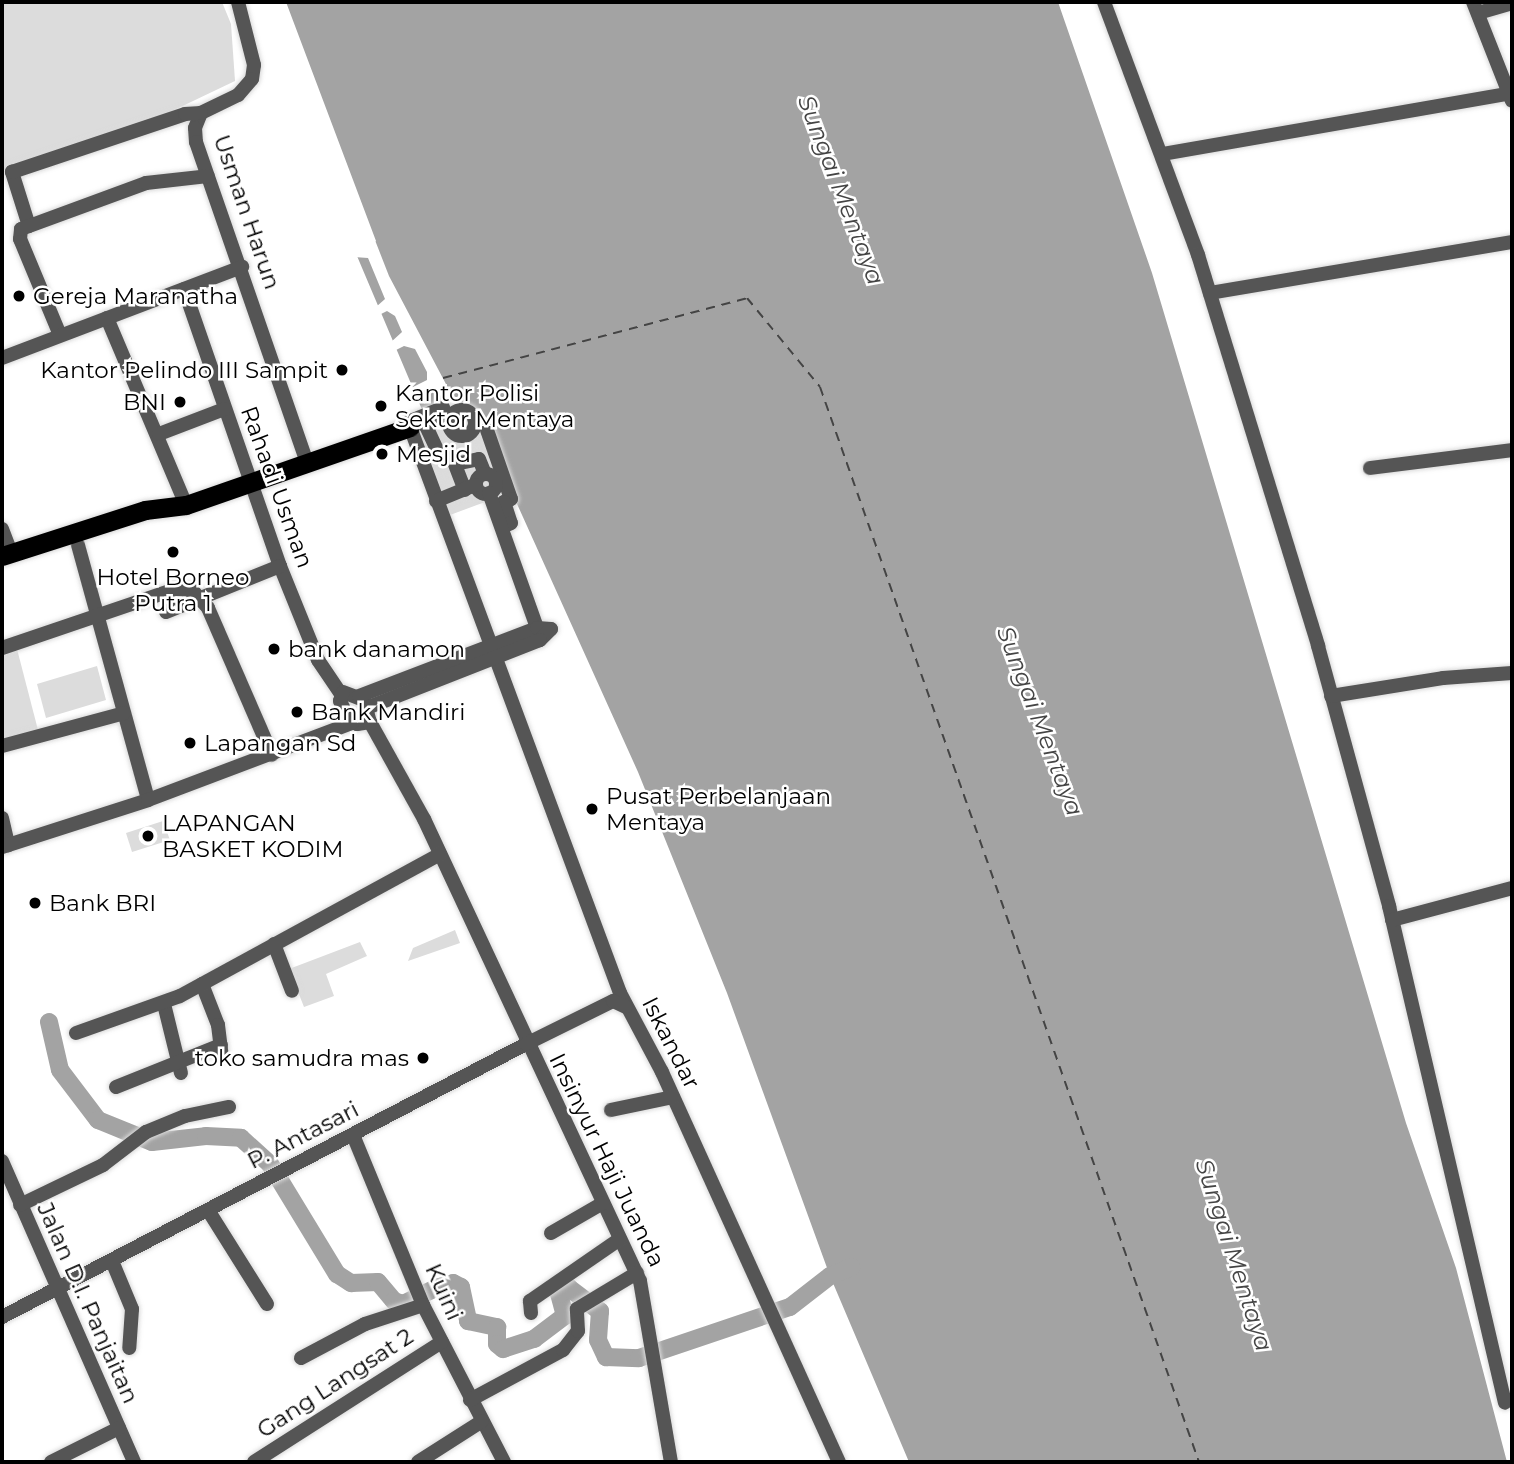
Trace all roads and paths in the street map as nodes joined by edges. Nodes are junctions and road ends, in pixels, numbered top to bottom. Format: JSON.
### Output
{"nodes":[{"id":1,"x":238,"y":2,"type":"edge"},
{"id":2,"x":1104,"y":2,"type":"edge"},
{"id":3,"x":1512,"y":2,"type":"edge"},
{"id":4,"x":1476,"y":7,"type":"edge"},
{"id":5,"x":1512,"y":95,"type":"edge"},
{"id":6,"x":201,"y":114,"type":"junction"},
{"id":7,"x":1163,"y":154,"type":"junction"},
{"id":8,"x":208,"y":176,"type":"junction"},
{"id":9,"x":29,"y":226,"type":"junction"},
{"id":10,"x":1512,"y":242,"type":"edge"},
{"id":11,"x":242,"y":267,"type":"junction"},
{"id":12,"x":184,"y":289,"type":"junction"},
{"id":13,"x":1210,"y":293,"type":"junction"},
{"id":14,"x":107,"y":318,"type":"junction"},
{"id":15,"x":60,"y":335,"type":"junction"},
{"id":16,"x":2,"y":358,"type":"edge"},
{"id":17,"x":443,"y":408,"type":"dead end"},
{"id":18,"x":224,"y":409,"type":"junction"},
{"id":19,"x":435,"y":422,"type":"dead end"},
{"id":20,"x":409,"y":424,"type":"junction"},
{"id":21,"x":487,"y":430,"type":"dead end"},
{"id":22,"x":159,"y":434,"type":"junction"},
{"id":23,"x":455,"y":434,"type":"dead end"},
{"id":24,"x":1512,"y":450,"type":"edge"},
{"id":25,"x":449,"y":460,"type":"junction"},
{"id":26,"x":307,"y":462,"type":"junction"},
{"id":27,"x":1370,"y":468,"type":"dead end"},
{"id":28,"x":485,"y":474,"type":"junction"},
{"id":29,"x":250,"y":482,"type":"junction"},
{"id":30,"x":470,"y":488,"type":"junction"},
{"id":31,"x":489,"y":493,"type":"junction"},
{"id":32,"x":436,"y":501,"type":"junction"},
{"id":33,"x":182,"y":506,"type":"junction"},
{"id":34,"x":502,"y":527,"type":"junction"},
{"id":35,"x":2,"y":529,"type":"edge"},
{"id":36,"x":78,"y":545,"type":"junction"},
{"id":37,"x":5,"y":559,"type":"edge"},
{"id":38,"x":280,"y":566,"type":"junction"},
{"id":39,"x":201,"y":596,"type":"junction"},
{"id":40,"x":166,"y":612,"type":"dead end"},
{"id":41,"x":97,"y":617,"type":"junction"},
{"id":42,"x":2,"y":648,"type":"edge"},
{"id":43,"x":490,"y":649,"type":"junction"},
{"id":44,"x":1512,"y":673,"type":"edge"},
{"id":45,"x":340,"y":694,"type":"junction"},
{"id":46,"x":359,"y":695,"type":"junction"},
{"id":47,"x":1331,"y":696,"type":"junction"},
{"id":48,"x":124,"y":713,"type":"junction"},
{"id":49,"x":369,"y":715,"type":"junction"},
{"id":50,"x":352,"y":723,"type":"junction"},
{"id":51,"x":2,"y":746,"type":"edge"},
{"id":52,"x":272,"y":755,"type":"junction"},
{"id":53,"x":148,"y":800,"type":"junction"},
{"id":54,"x":2,"y":818,"type":"edge"},
{"id":55,"x":5,"y":846,"type":"edge"},
{"id":56,"x":440,"y":854,"type":"junction"},
{"id":57,"x":1512,"y":888,"type":"edge"},
{"id":58,"x":1392,"y":920,"type":"junction"},
{"id":59,"x":274,"y":944,"type":"junction"},
{"id":60,"x":202,"y":984,"type":"junction"},
{"id":61,"x":292,"y":991,"type":"dead end"},
{"id":62,"x":164,"y":1004,"type":"junction"},
{"id":63,"x":620,"y":1004,"type":"junction"},
{"id":64,"x":76,"y":1033,"type":"dead end"},
{"id":65,"x":526,"y":1044,"type":"junction"},
{"id":66,"x":179,"y":1067,"type":"junction"},
{"id":67,"x":116,"y":1087,"type":"dead end"},
{"id":68,"x":673,"y":1097,"type":"junction"},
{"id":69,"x":229,"y":1107,"type":"dead end"},
{"id":70,"x":611,"y":1110,"type":"dead end"},
{"id":71,"x":353,"y":1135,"type":"junction"},
{"id":72,"x":2,"y":1161,"type":"edge"},
{"id":73,"x":603,"y":1203,"type":"junction"},
{"id":74,"x":20,"y":1205,"type":"junction"},
{"id":75,"x":208,"y":1210,"type":"junction"},
{"id":76,"x":551,"y":1233,"type":"dead end"},
{"id":77,"x":620,"y":1239,"type":"junction"},
{"id":78,"x":112,"y":1261,"type":"junction"},
{"id":79,"x":636,"y":1273,"type":"junction"},
{"id":80,"x":56,"y":1290,"type":"junction"},
{"id":81,"x":421,"y":1300,"type":"junction"},
{"id":82,"x":267,"y":1304,"type":"dead end"},
{"id":83,"x":531,"y":1313,"type":"dead end"},
{"id":84,"x":2,"y":1317,"type":"edge"},
{"id":85,"x":442,"y":1342,"type":"junction"},
{"id":86,"x":129,"y":1348,"type":"dead end"},
{"id":87,"x":301,"y":1358,"type":"dead end"},
{"id":88,"x":470,"y":1400,"type":"junction"},
{"id":89,"x":1504,"y":1403,"type":"dead end"},
{"id":90,"x":482,"y":1421,"type":"junction"},
{"id":91,"x":119,"y":1428,"type":"junction"},
{"id":92,"x":260,"y":1461,"type":"edge"},
{"id":93,"x":51,"y":1462,"type":"edge"},
{"id":94,"x":134,"y":1462,"type":"edge"},
{"id":95,"x":418,"y":1462,"type":"edge"},
{"id":96,"x":504,"y":1462,"type":"edge"},
{"id":97,"x":671,"y":1462,"type":"edge"},
{"id":98,"x":839,"y":1462,"type":"edge"}],
"edges":[{"from":1,"to":6,"type":"street","name":"Usman Harun"},
{"from":2,"to":7,"type":"street"},
{"from":3,"to":4,"type":"street"},
{"from":4,"to":5,"type":"street"},
{"from":5,"to":7,"type":"street"},
{"from":6,"to":8,"type":"street","name":"Usman Harun"},
{"from":6,"to":9,"type":"street"},
{"from":7,"to":13,"type":"street"},
{"from":8,"to":9,"type":"street"},
{"from":8,"to":11,"type":"street","name":"Usman Harun"},
{"from":9,"to":15,"type":"street"},
{"from":10,"to":13,"type":"street"},
{"from":11,"to":12,"type":"street"},
{"from":11,"to":26,"type":"street","name":"Usman Harun"},
{"from":12,"to":14,"type":"street"},
{"from":12,"to":18,"type":"street","name":"Rahadi Usman"},
{"from":13,"to":47,"type":"street"},
{"from":14,"to":15,"type":"street"},
{"from":14,"to":22,"type":"street"},
{"from":15,"to":16,"type":"street"},
{"from":17,"to":20,"type":"street"},
{"from":18,"to":22,"type":"street"},
{"from":18,"to":29,"type":"street","name":"Rahadi Usman"},
{"from":19,"to":25,"type":"street"},
{"from":20,"to":26,"type":"highway"},
{"from":20,"to":32,"type":"street","name":"Iskandar"},
{"from":21,"to":34,"type":"street"},
{"from":22,"to":33,"type":"street"},
{"from":23,"to":25,"type":"street"},
{"from":24,"to":27,"type":"street"},
{"from":25,"to":28,"type":"street"},
{"from":25,"to":30,"type":"street"},
{"from":26,"to":29,"type":"highway"},
{"from":28,"to":30,"type":"street"},
{"from":28,"to":31,"type":"street"},
{"from":29,"to":33,"type":"highway"},
{"from":29,"to":38,"type":"street","name":"Rahadi Usman"},
{"from":30,"to":31,"type":"street"},
{"from":30,"to":32,"type":"street"},
{"from":31,"to":34,"type":"street"},
{"from":32,"to":43,"type":"street","name":"Iskandar"},
{"from":33,"to":36,"type":"highway"},
{"from":33,"to":37,"type":"highway"},
{"from":34,"to":43,"type":"street"},
{"from":35,"to":37,"type":"street"},
{"from":36,"to":37,"type":"highway"},
{"from":36,"to":41,"type":"street"},
{"from":38,"to":39,"type":"street"},
{"from":38,"to":45,"type":"street","name":"Rahadi Usman"},
{"from":39,"to":40,"type":"street"},
{"from":39,"to":41,"type":"street"},
{"from":39,"to":52,"type":"street"},
{"from":41,"to":42,"type":"street"},
{"from":41,"to":48,"type":"street"},
{"from":43,"to":46,"type":"street"},
{"from":43,"to":49,"type":"street"},
{"from":43,"to":63,"type":"street","name":"Iskandar"},
{"from":44,"to":47,"type":"street"},
{"from":45,"to":46,"type":"street"},
{"from":45,"to":50,"type":"street","name":"Rahadi Usman"},
{"from":46,"to":49,"type":"street"},
{"from":47,"to":58,"type":"street"},
{"from":48,"to":51,"type":"street"},
{"from":48,"to":53,"type":"street"},
{"from":49,"to":50,"type":"street"},
{"from":49,"to":56,"type":"street"},
{"from":50,"to":52,"type":"street"},
{"from":52,"to":53,"type":"street"},
{"from":53,"to":55,"type":"street"},
{"from":54,"to":55,"type":"street"},
{"from":56,"to":59,"type":"street"},
{"from":56,"to":65,"type":"street"},
{"from":57,"to":58,"type":"street"},
{"from":58,"to":89,"type":"street"},
{"from":59,"to":60,"type":"street"},
{"from":59,"to":61,"type":"street"},
{"from":60,"to":62,"type":"street"},
{"from":60,"to":66,"type":"street"},
{"from":62,"to":64,"type":"street"},
{"from":62,"to":66,"type":"street"},
{"from":63,"to":65,"type":"street","name":"P. Antasari"},
{"from":63,"to":68,"type":"street","name":"Iskandar"},
{"from":65,"to":71,"type":"street","name":"P. Antasari"},
{"from":65,"to":73,"type":"street","name":"Insinyur Haji Juanda"},
{"from":66,"to":67,"type":"street"},
{"from":68,"to":70,"type":"street"},
{"from":68,"to":98,"type":"street","name":"Iskandar"},
{"from":69,"to":74,"type":"street"},
{"from":71,"to":75,"type":"street","name":"P. Antasari"},
{"from":71,"to":81,"type":"street","name":"Kuini"},
{"from":72,"to":74,"type":"street","name":"Jalan D.I. Panjaitan"},
{"from":73,"to":76,"type":"street"},
{"from":73,"to":77,"type":"street","name":"Insinyur Haji Juanda"},
{"from":74,"to":80,"type":"street","name":"Jalan D.I. Panjaitan"},
{"from":75,"to":78,"type":"street","name":"P. Antasari"},
{"from":75,"to":82,"type":"street"},
{"from":77,"to":79,"type":"street","name":"Insinyur Haji Juanda"},
{"from":77,"to":83,"type":"street"},
{"from":78,"to":80,"type":"street","name":"P. Antasari"},
{"from":78,"to":86,"type":"street"},
{"from":79,"to":88,"type":"street"},
{"from":79,"to":97,"type":"street","name":"Insinyur Haji Juanda"},
{"from":80,"to":84,"type":"street","name":"P. Antasari"},
{"from":80,"to":91,"type":"street","name":"Jalan D.I. Panjaitan"},
{"from":81,"to":85,"type":"street","name":"Kuini"},
{"from":81,"to":87,"type":"street"},
{"from":85,"to":88,"type":"street","name":"Kuini"},
{"from":85,"to":92,"type":"street","name":"Gang Langsat 2"},
{"from":88,"to":90,"type":"street","name":"Kuini"},
{"from":90,"to":95,"type":"street"},
{"from":90,"to":96,"type":"street","name":"Kuini"},
{"from":91,"to":93,"type":"street"},
{"from":91,"to":94,"type":"street","name":"Jalan D.I. Panjaitan"}]}
